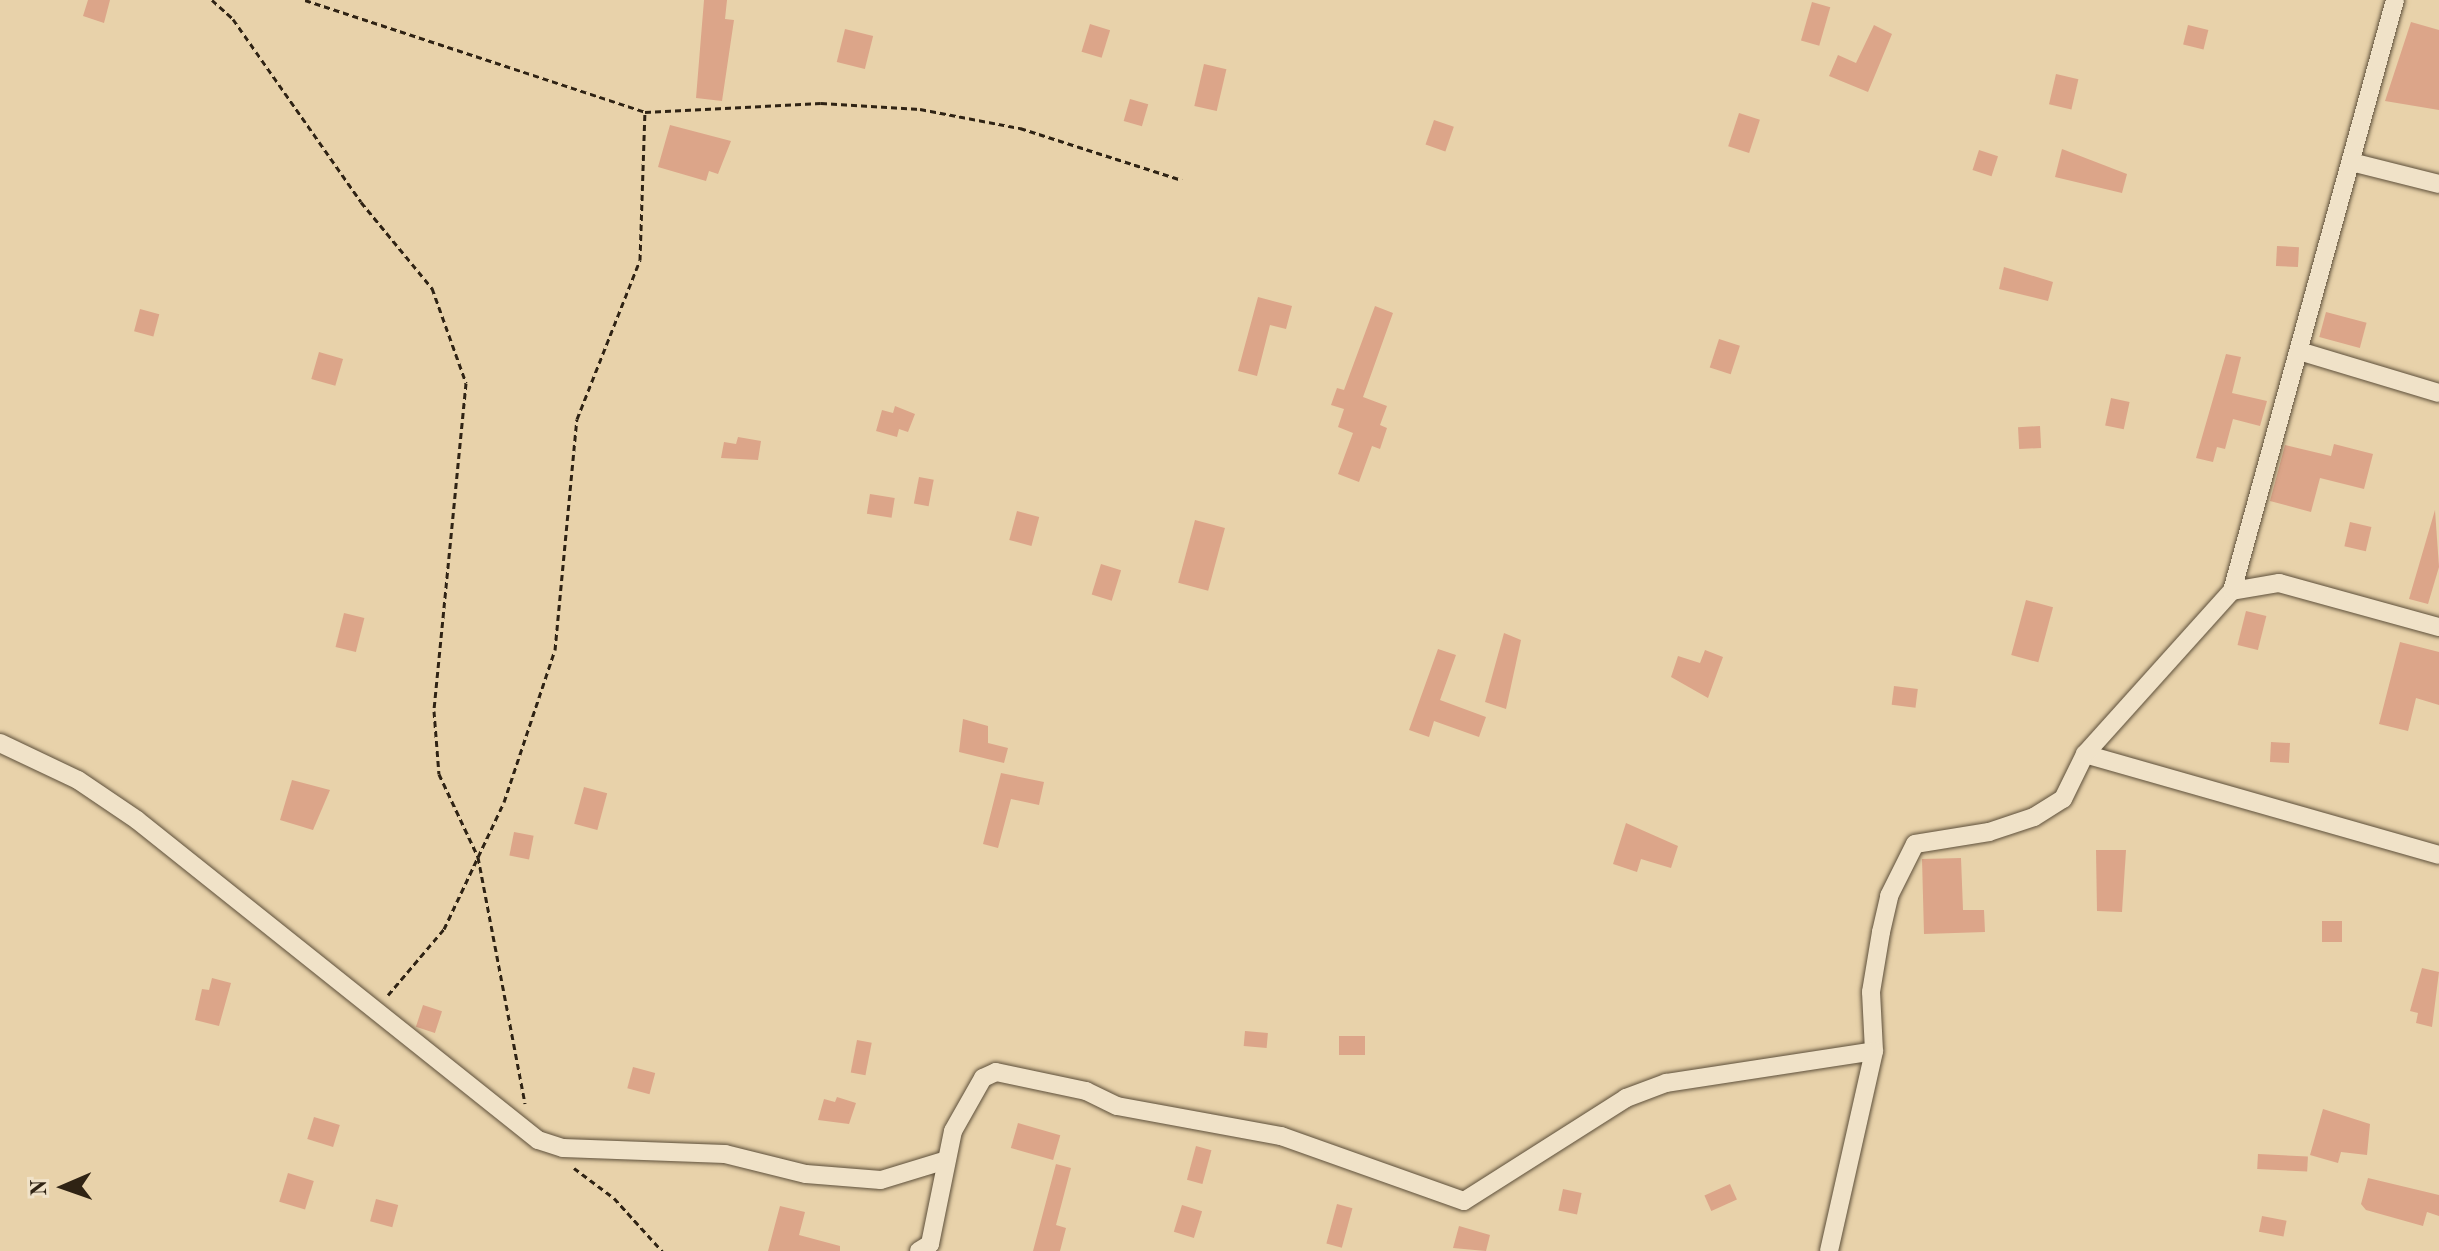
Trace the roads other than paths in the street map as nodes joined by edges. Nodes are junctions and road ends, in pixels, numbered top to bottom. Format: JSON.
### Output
{"nodes":[{"id":1,"x":2395,"y":0,"type":"edge"},
{"id":2,"x":2351,"y":162,"type":"junction"},
{"id":3,"x":2439,"y":184,"type":"edge"},
{"id":4,"x":2299,"y":351,"type":"junction"},
{"id":5,"x":2439,"y":393,"type":"edge"},
{"id":6,"x":2232,"y":591,"type":"junction"},
{"id":7,"x":2439,"y":627,"type":"edge"},
{"id":8,"x":0,"y":743,"type":"edge"},
{"id":9,"x":2085,"y":754,"type":"junction"},
{"id":10,"x":2439,"y":855,"type":"edge"},
{"id":11,"x":1874,"y":1051,"type":"junction"},
{"id":12,"x":943,"y":1161,"type":"junction"},
{"id":13,"x":919,"y":1251,"type":"edge"},
{"id":14,"x":1829,"y":1251,"type":"edge"}],
"edges":[{"from":1,"to":2,"type":"street"},
{"from":2,"to":3,"type":"street"},
{"from":2,"to":4,"type":"street"},
{"from":4,"to":5,"type":"street"},
{"from":4,"to":6,"type":"street"},
{"from":6,"to":7,"type":"street"},
{"from":6,"to":9,"type":"street"},
{"from":8,"to":12,"type":"street"},
{"from":9,"to":10,"type":"street"},
{"from":9,"to":11,"type":"street"},
{"from":11,"to":12,"type":"street"},
{"from":11,"to":14,"type":"street"},
{"from":12,"to":13,"type":"street"}]}
